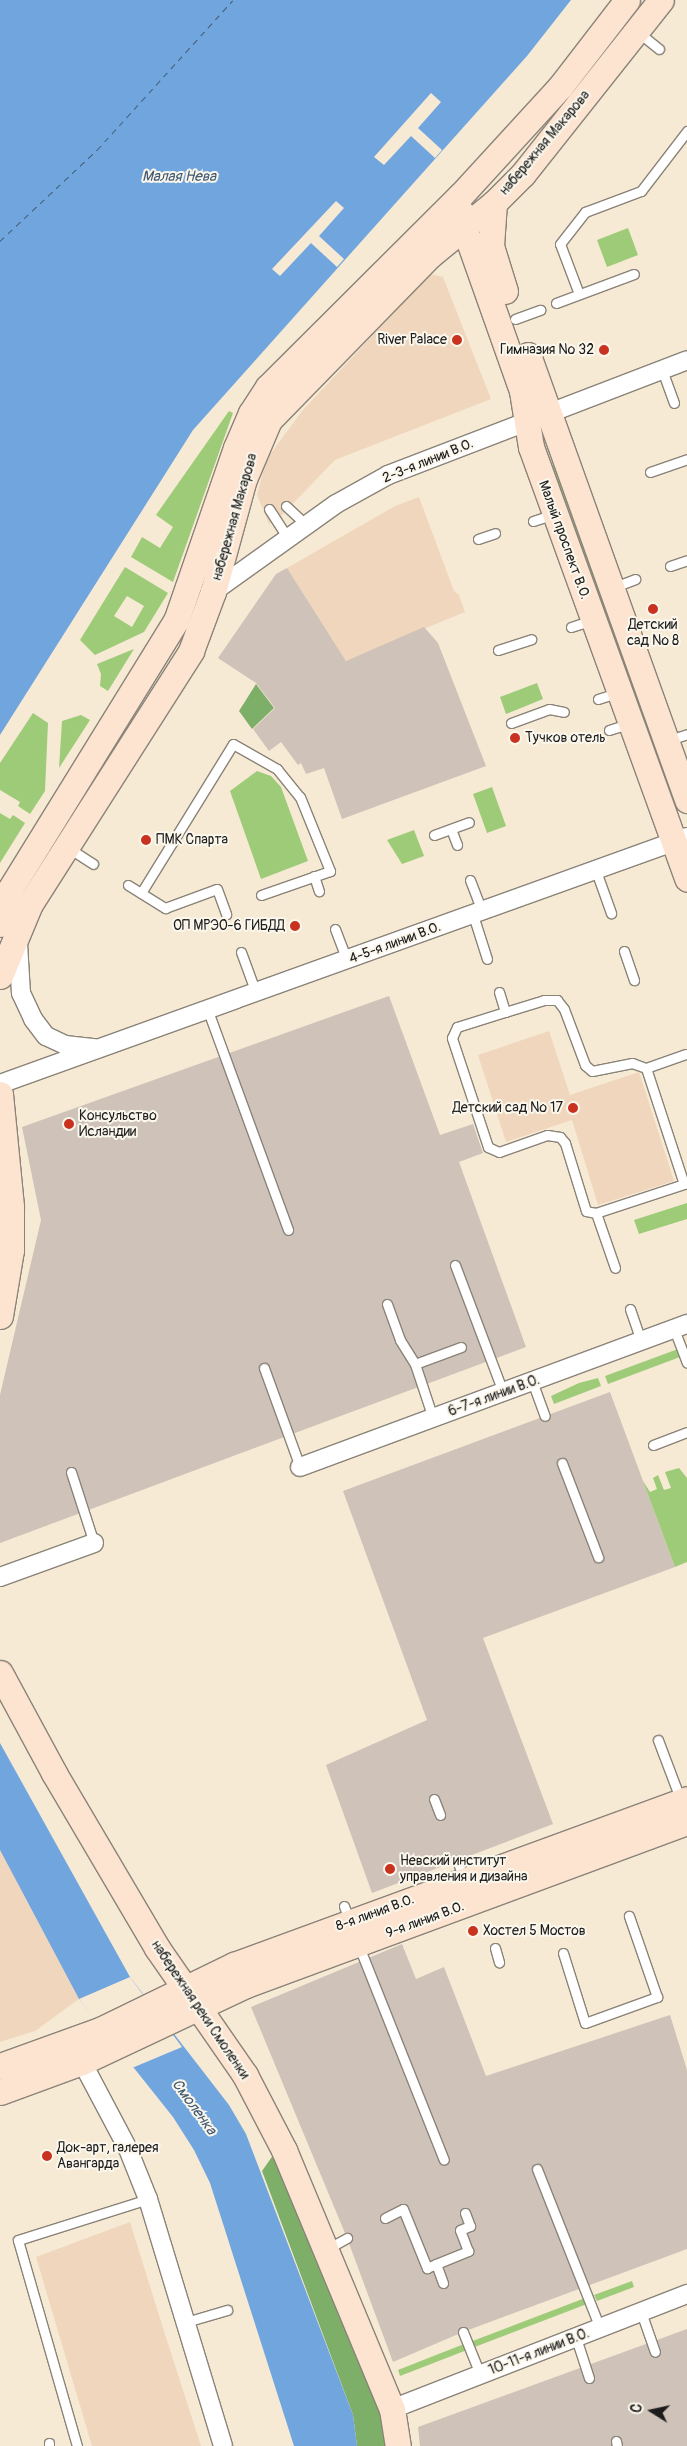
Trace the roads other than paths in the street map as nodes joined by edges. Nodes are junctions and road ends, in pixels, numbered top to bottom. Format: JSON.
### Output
{"nodes":[{"id":1,"x":627,"y":0,"type":"edge"},
{"id":2,"x":661,"y":0,"type":"edge"},
{"id":3,"x":637,"y":31,"type":"junction"},
{"id":4,"x":659,"y":49,"type":"dead end"},
{"id":5,"x":687,"y":131,"type":"edge"},
{"id":6,"x":460,"y":196,"type":"junction"},
{"id":7,"x":494,"y":203,"type":"junction"},
{"id":8,"x":464,"y":227,"type":"junction"},
{"id":9,"x":634,"y":274,"type":"dead end"},
{"id":10,"x":578,"y":294,"type":"junction"},
{"id":11,"x":556,"y":303,"type":"dead end"},
{"id":12,"x":540,"y":310,"type":"dead end"},
{"id":13,"x":515,"y":319,"type":"junction"},
{"id":14,"x":687,"y":360,"type":"edge"},
{"id":15,"x":662,"y":370,"type":"junction"},
{"id":16,"x":674,"y":403,"type":"dead end"},
{"id":17,"x":538,"y":417,"type":"junction"},
{"id":18,"x":687,"y":458,"type":"edge"},
{"id":19,"x":650,"y":472,"type":"dead end"},
{"id":20,"x":286,"y":506,"type":"dead end"},
{"id":21,"x":270,"y":509,"type":"dead end"},
{"id":22,"x":305,"y":524,"type":"junction"},
{"id":23,"x":495,"y":533,"type":"dead end"},
{"id":24,"x":287,"y":537,"type":"junction"},
{"id":25,"x":478,"y":539,"type":"dead end"},
{"id":26,"x":687,"y":560,"type":"edge"},
{"id":27,"x":670,"y":566,"type":"dead end"},
{"id":28,"x":635,"y":579,"type":"dead end"},
{"id":29,"x":190,"y":585,"type":"junction"},
{"id":30,"x":611,"y":588,"type":"junction"},
{"id":31,"x":213,"y":592,"type":"junction"},
{"id":32,"x":532,"y":639,"type":"dead end"},
{"id":33,"x":498,"y":650,"type":"dead end"},
{"id":34,"x":564,"y":712,"type":"dead end"},
{"id":35,"x":510,"y":723,"type":"dead end"},
{"id":36,"x":676,"y":738,"type":"edge"},
{"id":37,"x":687,"y":800,"type":"edge"},
{"id":38,"x":469,"y":822,"type":"dead end"},
{"id":39,"x":451,"y":829,"type":"junction"},
{"id":40,"x":434,"y":835,"type":"dead end"},
{"id":41,"x":680,"y":840,"type":"edge"},
{"id":42,"x":457,"y":845,"type":"dead end"},
{"id":43,"x":67,"y":846,"type":"junction"},
{"id":44,"x":93,"y":864,"type":"dead end"},
{"id":45,"x":596,"y":871,"type":"junction"},
{"id":46,"x":314,"y":876,"type":"junction"},
{"id":47,"x":687,"y":879,"type":"edge"},
{"id":48,"x":470,"y":880,"type":"dead end"},
{"id":49,"x":128,"y":885,"type":"dead end"},
{"id":50,"x":319,"y":890,"type":"dead end"},
{"id":51,"x":141,"y":893,"type":"junction"},
{"id":52,"x":261,"y":895,"type":"dead end"},
{"id":53,"x":477,"y":913,"type":"junction"},
{"id":54,"x":611,"y":913,"type":"dead end"},
{"id":55,"x":226,"y":914,"type":"dead end"},
{"id":56,"x":9,"y":927,"type":"edge"},
{"id":57,"x":335,"y":929,"type":"dead end"},
{"id":58,"x":624,"y":951,"type":"dead end"},
{"id":59,"x":241,"y":952,"type":"dead end"},
{"id":60,"x":487,"y":959,"type":"dead end"},
{"id":61,"x":347,"y":960,"type":"junction"},
{"id":62,"x":0,"y":966,"type":"edge"},
{"id":63,"x":0,"y":976,"type":"edge"},
{"id":64,"x":634,"y":980,"type":"dead end"},
{"id":65,"x":0,"y":983,"type":"edge"},
{"id":66,"x":499,"y":992,"type":"dead end"},
{"id":67,"x":256,"y":993,"type":"junction"},
{"id":68,"x":208,"y":1010,"type":"junction"},
{"id":69,"x":505,"y":1012,"type":"junction"},
{"id":70,"x":103,"y":1048,"type":"junction"},
{"id":71,"x":686,"y":1054,"type":"edge"},
{"id":72,"x":646,"y":1068,"type":"junction"},
{"id":73,"x":0,"y":1084,"type":"edge"},
{"id":74,"x":0,"y":1094,"type":"edge"},
{"id":75,"x":596,"y":1213,"type":"junction"},
{"id":76,"x":288,"y":1230,"type":"dead end"},
{"id":77,"x":455,"y":1265,"type":"dead end"},
{"id":78,"x":615,"y":1268,"type":"dead end"},
{"id":79,"x":387,"y":1304,"type":"dead end"},
{"id":80,"x":630,"y":1309,"type":"dead end"},
{"id":81,"x":0,"y":1316,"type":"edge"},
{"id":82,"x":680,"y":1326,"type":"edge"},
{"id":83,"x":642,"y":1341,"type":"junction"},
{"id":84,"x":461,"y":1347,"type":"dead end"},
{"id":85,"x":687,"y":1363,"type":"edge"},
{"id":86,"x":415,"y":1364,"type":"junction"},
{"id":87,"x":264,"y":1368,"type":"dead end"},
{"id":88,"x":532,"y":1381,"type":"junction"},
{"id":89,"x":503,"y":1392,"type":"junction"},
{"id":90,"x":545,"y":1416,"type":"dead end"},
{"id":91,"x":433,"y":1418,"type":"junction"},
{"id":92,"x":687,"y":1432,"type":"edge"},
{"id":93,"x":653,"y":1445,"type":"dead end"},
{"id":94,"x":562,"y":1463,"type":"dead end"},
{"id":95,"x":300,"y":1467,"type":"joint"},
{"id":96,"x":71,"y":1472,"type":"dead end"},
{"id":97,"x":94,"y":1543,"type":"joint"},
{"id":98,"x":598,"y":1557,"type":"dead end"},
{"id":99,"x":0,"y":1578,"type":"edge"},
{"id":100,"x":0,"y":1673,"type":"edge"},
{"id":101,"x":658,"y":1740,"type":"dead end"},
{"id":102,"x":434,"y":1798,"type":"dead end"},
{"id":103,"x":686,"y":1809,"type":"edge"},
{"id":104,"x":440,"y":1815,"type":"dead end"},
{"id":105,"x":629,"y":1916,"type":"dead end"},
{"id":106,"x":352,"y":1928,"type":"junction"},
{"id":107,"x":495,"y":1948,"type":"dead end"},
{"id":108,"x":563,"y":1953,"type":"dead end"},
{"id":109,"x":499,"y":1962,"type":"dead end"},
{"id":110,"x":192,"y":1998,"type":"junction"},
{"id":111,"x":109,"y":2038,"type":"junction"},
{"id":112,"x":82,"y":2062,"type":"junction"},
{"id":113,"x":0,"y":2066,"type":"edge"},
{"id":114,"x":0,"y":2092,"type":"edge"},
{"id":115,"x":444,"y":2160,"type":"dead end"},
{"id":116,"x":537,"y":2169,"type":"dead end"},
{"id":117,"x":148,"y":2199,"type":"junction"},
{"id":118,"x":465,"y":2213,"type":"dead end"},
{"id":119,"x":385,"y":2218,"type":"dead end"},
{"id":120,"x":436,"y":2264,"type":"junction"},
{"id":121,"x":443,"y":2283,"type":"dead end"},
{"id":122,"x":687,"y":2294,"type":"edge"},
{"id":123,"x":227,"y":2310,"type":"dead end"},
{"id":124,"x":641,"y":2312,"type":"junction"},
{"id":125,"x":186,"y":2322,"type":"junction"},
{"id":126,"x":600,"y":2328,"type":"junction"},
{"id":127,"x":463,"y":2332,"type":"dead end"},
{"id":128,"x":576,"y":2338,"type":"junction"},
{"id":129,"x":655,"y":2352,"type":"dead end"},
{"id":130,"x":480,"y":2374,"type":"junction"},
{"id":131,"x":589,"y":2378,"type":"dead end"},
{"id":132,"x":392,"y":2409,"type":"junction"},
{"id":133,"x":77,"y":2446,"type":"edge"},
{"id":134,"x":223,"y":2446,"type":"edge"},
{"id":135,"x":398,"y":2446,"type":"edge"}],
"edges":[{"from":1,"to":6,"type":"main road","name":"набережная Макарова"},
{"from":2,"to":3,"type":"main road","name":"набережная Макарова"},
{"from":3,"to":4,"type":"lane"},
{"from":3,"to":7,"type":"main road","name":"набережная Макарова"},
{"from":5,"to":10,"type":"lane"},
{"from":6,"to":8,"type":"main road","name":"Малый проспект В.О."},
{"from":6,"to":29,"type":"main road","name":"набережная Макарова"},
{"from":7,"to":8,"type":"main road","name":"набережная Макарова"},
{"from":7,"to":13,"type":"main road","name":"Малый проспект В.О."},
{"from":8,"to":17,"type":"main road","name":"Малый проспект В.О."},
{"from":8,"to":31,"type":"main road","name":"набережная Макарова"},
{"from":9,"to":10,"type":"lane"},
{"from":10,"to":11,"type":"lane"},
{"from":12,"to":13,"type":"lane"},
{"from":13,"to":17,"type":"main road","name":"Малый проспект В.О."},
{"from":14,"to":15,"type":"street","name":"2-3-я линии В.О."},
{"from":15,"to":16,"type":"lane"},
{"from":15,"to":17,"type":"street","name":"2-3-я линии В.О."},
{"from":17,"to":22,"type":"street","name":"2-3-я линии В.О."},
{"from":17,"to":30,"type":"main road","name":"Малый проспект В.О."},
{"from":17,"to":41,"type":"main road","name":"Малый проспект В.О."},
{"from":18,"to":19,"type":"lane"},
{"from":20,"to":22,"type":"lane"},
{"from":21,"to":24,"type":"lane"},
{"from":22,"to":24,"type":"street","name":"2-3-я линии В.О."},
{"from":23,"to":25,"type":"lane"},
{"from":24,"to":31,"type":"street","name":"2-3-я линии В.О."},
{"from":26,"to":27,"type":"lane"},
{"from":28,"to":30,"type":"lane"},
{"from":29,"to":31,"type":"street"},
{"from":29,"to":56,"type":"main road","name":"набережная Макарова"},
{"from":30,"to":36,"type":"main road","name":"Малый проспект В.О."},
{"from":31,"to":43,"type":"main road","name":"набережная Макарова"},
{"from":32,"to":33,"type":"lane"},
{"from":34,"to":35,"type":"lane"},
{"from":36,"to":37,"type":"main road","name":"Малый проспект В.О."},
{"from":38,"to":39,"type":"lane"},
{"from":39,"to":40,"type":"lane"},
{"from":39,"to":42,"type":"lane"},
{"from":41,"to":45,"type":"street","name":"4-5-я линии В.О."},
{"from":41,"to":47,"type":"main road","name":"Малый проспект В.О."},
{"from":43,"to":44,"type":"lane"},
{"from":43,"to":56,"type":"main road","name":"набережная Макарова"},
{"from":45,"to":53,"type":"street","name":"4-5-я линии В.О."},
{"from":45,"to":54,"type":"lane"},
{"from":46,"to":50,"type":"lane"},
{"from":46,"to":51,"type":"lane"},
{"from":46,"to":52,"type":"lane"},
{"from":48,"to":53,"type":"lane"},
{"from":49,"to":51,"type":"lane"},
{"from":51,"to":55,"type":"lane"},
{"from":53,"to":60,"type":"lane"},
{"from":53,"to":61,"type":"street","name":"4-5-я линии В.О."},
{"from":56,"to":63,"type":"main road","name":"набережная Макарова"},
{"from":56,"to":70,"type":"street","name":"4-5-я линии В.О."},
{"from":57,"to":61,"type":"lane"},
{"from":58,"to":64,"type":"lane"},
{"from":59,"to":67,"type":"lane"},
{"from":61,"to":67,"type":"street","name":"4-5-я линии В.О."},
{"from":62,"to":63,"type":"main road"},
{"from":63,"to":65,"type":"main road"},
{"from":66,"to":69,"type":"lane"},
{"from":67,"to":68,"type":"street","name":"4-5-я линии В.О."},
{"from":68,"to":70,"type":"street","name":"4-5-я линии В.О."},
{"from":68,"to":76,"type":"lane"},
{"from":69,"to":72,"type":"lane"},
{"from":69,"to":75,"type":"lane"},
{"from":70,"to":73,"type":"street","name":"4-5-я линии В.О."},
{"from":71,"to":72,"type":"lane"},
{"from":72,"to":75,"type":"lane"},
{"from":74,"to":81,"type":"main road"},
{"from":75,"to":78,"type":"lane"},
{"from":77,"to":89,"type":"lane"},
{"from":79,"to":86,"type":"lane"},
{"from":80,"to":83,"type":"lane"},
{"from":82,"to":83,"type":"street","name":"6-7-я линии В.О."},
{"from":82,"to":85,"type":"lane"},
{"from":83,"to":88,"type":"street","name":"6-7-я линии В.О."},
{"from":84,"to":86,"type":"lane"},
{"from":86,"to":91,"type":"lane"},
{"from":87,"to":95,"type":"lane"},
{"from":88,"to":89,"type":"street","name":"6-7-я линии В.О."},
{"from":88,"to":90,"type":"lane"},
{"from":89,"to":91,"type":"street","name":"6-7-я линии В.О."},
{"from":91,"to":95,"type":"street","name":"6-7-я линии В.О."},
{"from":92,"to":93,"type":"lane"},
{"from":94,"to":98,"type":"lane"},
{"from":96,"to":97,"type":"lane"},
{"from":97,"to":99,"type":"street"},
{"from":100,"to":110,"type":"main road","name":"набережная реки Смоленки"},
{"from":101,"to":103,"type":"lane"},
{"from":102,"to":104,"type":"lane"},
{"from":103,"to":106,"type":"main road","name":"8-я линия В.О."},
{"from":105,"to":108,"type":"lane"},
{"from":106,"to":110,"type":"main road"},
{"from":106,"to":115,"type":"lane"},
{"from":107,"to":109,"type":"lane"},
{"from":110,"to":111,"type":"main road"},
{"from":110,"to":132,"type":"main road","name":"набережная реки Смоленки"},
{"from":111,"to":112,"type":"main road"},
{"from":111,"to":113,"type":"main road"},
{"from":112,"to":114,"type":"main road"},
{"from":112,"to":117,"type":"street"},
{"from":116,"to":126,"type":"lane"},
{"from":117,"to":125,"type":"street"},
{"from":117,"to":133,"type":"lane"},
{"from":118,"to":120,"type":"lane"},
{"from":119,"to":120,"type":"lane"},
{"from":120,"to":121,"type":"lane"},
{"from":122,"to":124,"type":"street","name":"10-11-я линии В.О."},
{"from":123,"to":125,"type":"lane"},
{"from":124,"to":126,"type":"street","name":"10-11-я линии В.О."},
{"from":124,"to":129,"type":"lane"},
{"from":125,"to":134,"type":"street"},
{"from":126,"to":128,"type":"street","name":"10-11-я линии В.О."},
{"from":127,"to":130,"type":"lane"},
{"from":128,"to":130,"type":"street","name":"10-11-я линии В.О."},
{"from":128,"to":131,"type":"lane"},
{"from":130,"to":132,"type":"street","name":"10-11-я линии В.О."},
{"from":132,"to":135,"type":"main road","name":"набережная реки Смоленки"}]}
